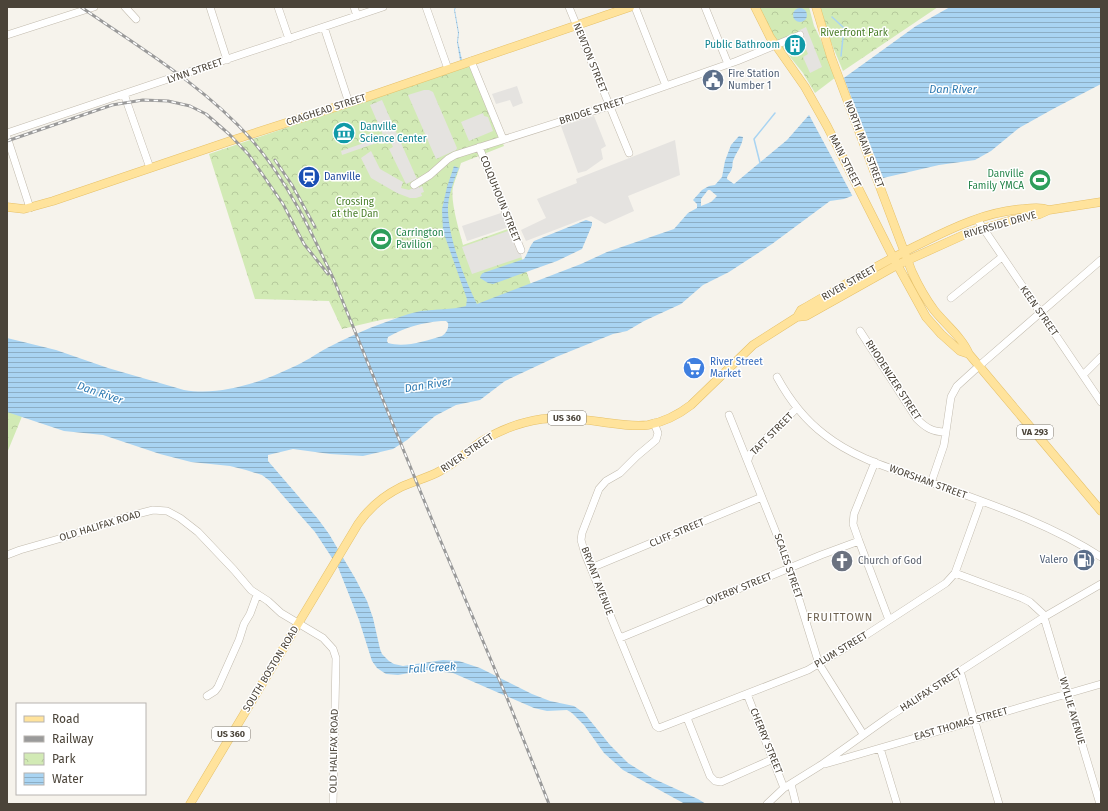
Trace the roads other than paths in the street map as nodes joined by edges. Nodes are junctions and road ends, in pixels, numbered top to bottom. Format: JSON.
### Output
{"nodes":[{"id":1,"x":94,"y":7,"type":"edge"},
{"id":2,"x":125,"y":7,"type":"edge"},
{"id":3,"x":210,"y":7,"type":"edge"},
{"id":4,"x":278,"y":7,"type":"edge"},
{"id":5,"x":354,"y":7,"type":"edge"},
{"id":6,"x":383,"y":7,"type":"edge"},
{"id":7,"x":426,"y":7,"type":"edge"},
{"id":8,"x":569,"y":7,"type":"edge"},
{"id":9,"x":630,"y":7,"type":"edge"},
{"id":10,"x":635,"y":7,"type":"edge"},
{"id":11,"x":705,"y":7,"type":"edge"},
{"id":12,"x":755,"y":7,"type":"edge"},
{"id":13,"x":816,"y":7,"type":"edge"},
{"id":14,"x":357,"y":16,"type":"junction"},
{"id":15,"x":136,"y":19,"type":"dead end"},
{"id":16,"x":576,"y":25,"type":"junction"},
{"id":17,"x":324,"y":27,"type":"junction"},
{"id":18,"x":7,"y":35,"type":"edge"},
{"id":19,"x":800,"y":35,"type":"dead end"},
{"id":20,"x":289,"y":39,"type":"junction"},
{"id":21,"x":775,"y":45,"type":"junction"},
{"id":22,"x":227,"y":60,"type":"junction"},
{"id":23,"x":472,"y":61,"type":"junction"},
{"id":24,"x":728,"y":64,"type":"junction"},
{"id":25,"x":448,"y":69,"type":"junction"},
{"id":26,"x":666,"y":86,"type":"junction"},
{"id":27,"x":124,"y":94,"type":"junction"},
{"id":28,"x":349,"y":103,"type":"junction"},
{"id":29,"x":609,"y":106,"type":"junction"},
{"id":30,"x":7,"y":133,"type":"edge"},
{"id":31,"x":7,"y":137,"type":"edge"},
{"id":32,"x":503,"y":139,"type":"junction"},
{"id":33,"x":479,"y":147,"type":"junction"},
{"id":34,"x":629,"y":153,"type":"dead end"},
{"id":35,"x":150,"y":168,"type":"junction"},
{"id":36,"x":414,"y":185,"type":"dead end"},
{"id":37,"x":1101,"y":202,"type":"edge"},
{"id":38,"x":7,"y":207,"type":"edge"},
{"id":39,"x":30,"y":208,"type":"junction"},
{"id":40,"x":1049,"y":210,"type":"junction"},
{"id":41,"x":977,"y":219,"type":"junction"},
{"id":42,"x":983,"y":229,"type":"junction"},
{"id":43,"x":521,"y":250,"type":"dead end"},
{"id":44,"x":904,"y":251,"type":"junction"},
{"id":45,"x":1002,"y":257,"type":"junction"},
{"id":46,"x":908,"y":260,"type":"junction"},
{"id":47,"x":1101,"y":260,"type":"edge"},
{"id":48,"x":895,"y":261,"type":"junction"},
{"id":49,"x":951,"y":298,"type":"dead end"},
{"id":50,"x":1040,"y":312,"type":"junction"},
{"id":51,"x":860,"y":331,"type":"dead end"},
{"id":52,"x":968,"y":354,"type":"junction"},
{"id":53,"x":1101,"y":358,"type":"edge"},
{"id":54,"x":979,"y":366,"type":"junction"},
{"id":55,"x":1083,"y":375,"type":"junction"},
{"id":56,"x":777,"y":377,"type":"dead end"},
{"id":57,"x":1101,"y":402,"type":"edge"},
{"id":58,"x":798,"y":408,"type":"junction"},
{"id":59,"x":730,"y":415,"type":"dead end"},
{"id":60,"x":654,"y":423,"type":"junction"},
{"id":61,"x":945,"y":432,"type":"junction"},
{"id":62,"x":748,"y":460,"type":"junction"},
{"id":63,"x":875,"y":462,"type":"junction"},
{"id":64,"x":931,"y":483,"type":"junction"},
{"id":65,"x":762,"y":497,"type":"junction"},
{"id":66,"x":981,"y":501,"type":"junction"},
{"id":67,"x":1100,"y":507,"type":"edge"},
{"id":68,"x":859,"y":542,"type":"junction"},
{"id":69,"x":344,"y":547,"type":"joint"},
{"id":70,"x":7,"y":555,"type":"edge"},
{"id":71,"x":1101,"y":557,"type":"edge"},
{"id":72,"x":591,"y":568,"type":"junction"},
{"id":73,"x":789,"y":568,"type":"junction"},
{"id":74,"x":955,"y":573,"type":"junction"},
{"id":75,"x":1101,"y":584,"type":"edge"},
{"id":76,"x":257,"y":595,"type":"junction"},
{"id":77,"x":1044,"y":617,"type":"junction"},
{"id":78,"x":889,"y":620,"type":"junction"},
{"id":79,"x":298,"y":623,"type":"junction"},
{"id":80,"x":620,"y":638,"type":"junction"},
{"id":81,"x":819,"y":664,"type":"junction"},
{"id":82,"x":960,"y":671,"type":"junction"},
{"id":83,"x":1101,"y":684,"type":"edge"},
{"id":84,"x":1068,"y":693,"type":"junction"},
{"id":85,"x":747,"y":694,"type":"junction"},
{"id":86,"x":207,"y":696,"type":"dead end"},
{"id":87,"x":652,"y":716,"type":"joint"},
{"id":88,"x":687,"y":718,"type":"junction"},
{"id":89,"x":975,"y":720,"type":"junction"},
{"id":90,"x":863,"y":734,"type":"junction"},
{"id":91,"x":880,"y":748,"type":"junction"},
{"id":92,"x":772,"y":759,"type":"junction"},
{"id":93,"x":821,"y":765,"type":"junction"},
{"id":94,"x":791,"y":784,"type":"junction"},
{"id":95,"x":784,"y":788,"type":"junction"},
{"id":96,"x":197,"y":790,"type":"junction"},
{"id":97,"x":185,"y":804,"type":"edge"},
{"id":98,"x":190,"y":804,"type":"edge"},
{"id":99,"x":333,"y":804,"type":"edge"},
{"id":100,"x":767,"y":804,"type":"edge"},
{"id":101,"x":796,"y":804,"type":"edge"},
{"id":102,"x":896,"y":804,"type":"edge"},
{"id":103,"x":999,"y":804,"type":"edge"},
{"id":104,"x":1100,"y":804,"type":"edge"}],
"edges":[{"from":1,"to":18,"type":"street"},
{"from":2,"to":15,"type":"street"},
{"from":3,"to":22,"type":"street"},
{"from":4,"to":20,"type":"street"},
{"from":5,"to":14,"type":"street"},
{"from":6,"to":14,"type":"street","name":"LYNN STREET"},
{"from":7,"to":25,"type":"street"},
{"from":8,"to":16,"type":"street","name":"NEWTON STREET"},
{"from":9,"to":16,"type":"main road","name":"CRAGHEAD STREET"},
{"from":10,"to":26,"type":"street"},
{"from":11,"to":24,"type":"street"},
{"from":12,"to":21,"type":"main road","number":"VA 293"},
{"from":13,"to":44,"type":"main road","name":"NORTH MAIN STREET","number":"VA 293"},
{"from":14,"to":17,"type":"street","name":"LYNN STREET"},
{"from":16,"to":23,"type":"main road","name":"CRAGHEAD STREET"},
{"from":16,"to":29,"type":"street","name":"NEWTON STREET"},
{"from":17,"to":20,"type":"street","name":"LYNN STREET"},
{"from":17,"to":28,"type":"street"},
{"from":19,"to":21,"type":"street","name":"BRIDGE STREET"},
{"from":20,"to":22,"type":"street","name":"LYNN STREET"},
{"from":21,"to":24,"type":"street","name":"BRIDGE STREET"},
{"from":21,"to":48,"type":"main road","name":"MAIN STREET","number":"VA 293"},
{"from":22,"to":27,"type":"street","name":"LYNN STREET"},
{"from":23,"to":25,"type":"main road","name":"CRAGHEAD STREET"},
{"from":23,"to":32,"type":"street"},
{"from":24,"to":26,"type":"street","name":"BRIDGE STREET"},
{"from":25,"to":28,"type":"main road","name":"CRAGHEAD STREET"},
{"from":26,"to":29,"type":"street","name":"BRIDGE STREET"},
{"from":27,"to":30,"type":"street","name":"LYNN STREET"},
{"from":27,"to":35,"type":"street"},
{"from":28,"to":35,"type":"main road","name":"CRAGHEAD STREET"},
{"from":29,"to":32,"type":"street","name":"BRIDGE STREET"},
{"from":29,"to":34,"type":"street","name":"NEWTON STREET"},
{"from":31,"to":39,"type":"street"},
{"from":32,"to":33,"type":"street","name":"BRIDGE STREET"},
{"from":33,"to":36,"type":"street","name":"BRIDGE STREET"},
{"from":33,"to":43,"type":"street","name":"COLQUHOUN STREET"},
{"from":35,"to":39,"type":"main road","name":"CRAGHEAD STREET"},
{"from":37,"to":40,"type":"main road","name":"RIVERSIDE DRIVE"},
{"from":38,"to":39,"type":"main road","name":"CRAGHEAD STREET"},
{"from":40,"to":41,"type":"main road","name":"RIVERSIDE DRIVE"},
{"from":40,"to":42,"type":"main road","name":"RIVERSIDE DRIVE"},
{"from":41,"to":42,"type":"street","name":"KEEN STREET"},
{"from":41,"to":44,"type":"main road","name":"RIVERSIDE DRIVE"},
{"from":42,"to":45,"type":"street","name":"KEEN STREET"},
{"from":42,"to":46,"type":"main road","name":"RIVERSIDE DRIVE"},
{"from":44,"to":46,"type":"main road","number":"VA 293"},
{"from":44,"to":48,"type":"main road","name":"RIVER STREET","number":"US 360"},
{"from":45,"to":49,"type":"street"},
{"from":45,"to":50,"type":"street","name":"KEEN STREET"},
{"from":46,"to":48,"type":"main road","name":"RIVER STREET","number":"US 360"},
{"from":46,"to":52,"type":"main road","number":"VA 293"},
{"from":47,"to":50,"type":"street"},
{"from":48,"to":52,"type":"main road","number":"VA 293"},
{"from":48,"to":60,"type":"main road","name":"RIVER STREET","number":"US 360"},
{"from":50,"to":54,"type":"street"},
{"from":50,"to":55,"type":"street","name":"KEEN STREET"},
{"from":51,"to":61,"type":"street","name":"RHODENIZER STREET"},
{"from":52,"to":54,"type":"main road","number":"VA 293"},
{"from":53,"to":55,"type":"street"},
{"from":54,"to":61,"type":"street"},
{"from":54,"to":67,"type":"main road","number":"VA 293"},
{"from":55,"to":57,"type":"street","name":"KEEN STREET"},
{"from":56,"to":58,"type":"street","name":"WORSHAM STREET"},
{"from":58,"to":62,"type":"street","name":"TAFT STREET"},
{"from":58,"to":63,"type":"street","name":"WORSHAM STREET"},
{"from":59,"to":62,"type":"street","name":"SCALES STREET"},
{"from":60,"to":69,"type":"main road","name":"RIVER STREET","number":"US 360"},
{"from":60,"to":72,"type":"street","name":"BRYANT AVENUE"},
{"from":61,"to":64,"type":"street"},
{"from":62,"to":65,"type":"street","name":"SCALES STREET"},
{"from":63,"to":64,"type":"street","name":"WORSHAM STREET"},
{"from":63,"to":68,"type":"street"},
{"from":64,"to":66,"type":"street","name":"WORSHAM STREET"},
{"from":65,"to":72,"type":"street","name":"CLIFF STREET"},
{"from":65,"to":73,"type":"street","name":"SCALES STREET"},
{"from":66,"to":71,"type":"street","name":"WORSHAM STREET"},
{"from":66,"to":74,"type":"street","name":"PLUM STREET"},
{"from":68,"to":73,"type":"street","name":"OVERBY STREET"},
{"from":68,"to":78,"type":"street"},
{"from":69,"to":79,"type":"main road","name":"SOUTH BOSTON ROAD","number":"US 360"},
{"from":70,"to":76,"type":"street","name":"OLD HALIFAX ROAD"},
{"from":72,"to":80,"type":"street","name":"BRYANT AVENUE"},
{"from":73,"to":80,"type":"street","name":"OVERBY STREET"},
{"from":73,"to":81,"type":"street","name":"SCALES STREET"},
{"from":74,"to":77,"type":"street"},
{"from":74,"to":78,"type":"street","name":"PLUM STREET"},
{"from":75,"to":77,"type":"street","name":"HALIFAX STREET"},
{"from":76,"to":79,"type":"street","name":"OLD HALIFAX ROAD"},
{"from":76,"to":86,"type":"street"},
{"from":77,"to":82,"type":"street","name":"HALIFAX STREET"},
{"from":77,"to":84,"type":"street","name":"WYLLIE AVENUE"},
{"from":78,"to":81,"type":"street","name":"PLUM STREET"},
{"from":79,"to":96,"type":"main road","name":"SOUTH BOSTON ROAD","number":"US 360"},
{"from":79,"to":99,"type":"street","name":"OLD HALIFAX ROAD"},
{"from":80,"to":87,"type":"street","name":"BRYANT AVENUE"},
{"from":81,"to":85,"type":"street","name":"PLUM STREET"},
{"from":81,"to":90,"type":"street","name":"SCALES STREET"},
{"from":82,"to":89,"type":"street"},
{"from":82,"to":90,"type":"street","name":"HALIFAX STREET"},
{"from":83,"to":84,"type":"street","name":"EAST THOMAS STREET"},
{"from":84,"to":89,"type":"street","name":"EAST THOMAS STREET"},
{"from":84,"to":104,"type":"street","name":"WYLLIE AVENUE"},
{"from":85,"to":88,"type":"street","name":"PLUM STREET"},
{"from":85,"to":92,"type":"street","name":"CHERRY STREET"},
{"from":87,"to":88,"type":"street","name":"PLUM STREET"},
{"from":88,"to":92,"type":"street"},
{"from":89,"to":91,"type":"street","name":"EAST THOMAS STREET"},
{"from":89,"to":103,"type":"street"},
{"from":90,"to":93,"type":"street","name":"HALIFAX STREET"},
{"from":91,"to":93,"type":"street","name":"EAST THOMAS STREET"},
{"from":91,"to":102,"type":"street"},
{"from":92,"to":95,"type":"street","name":"CHERRY STREET"},
{"from":93,"to":94,"type":"street","name":"HALIFAX STREET"},
{"from":94,"to":95,"type":"street","name":"HALIFAX STREET"},
{"from":94,"to":101,"type":"street"},
{"from":95,"to":100,"type":"street","name":"HALIFAX STREET"},
{"from":96,"to":97,"type":"main road","name":"SOUTH BOSTON ROAD","number":"US 360"},
{"from":96,"to":98,"type":"main road","name":"SOUTH BOSTON ROAD","number":"US 360"}]}
